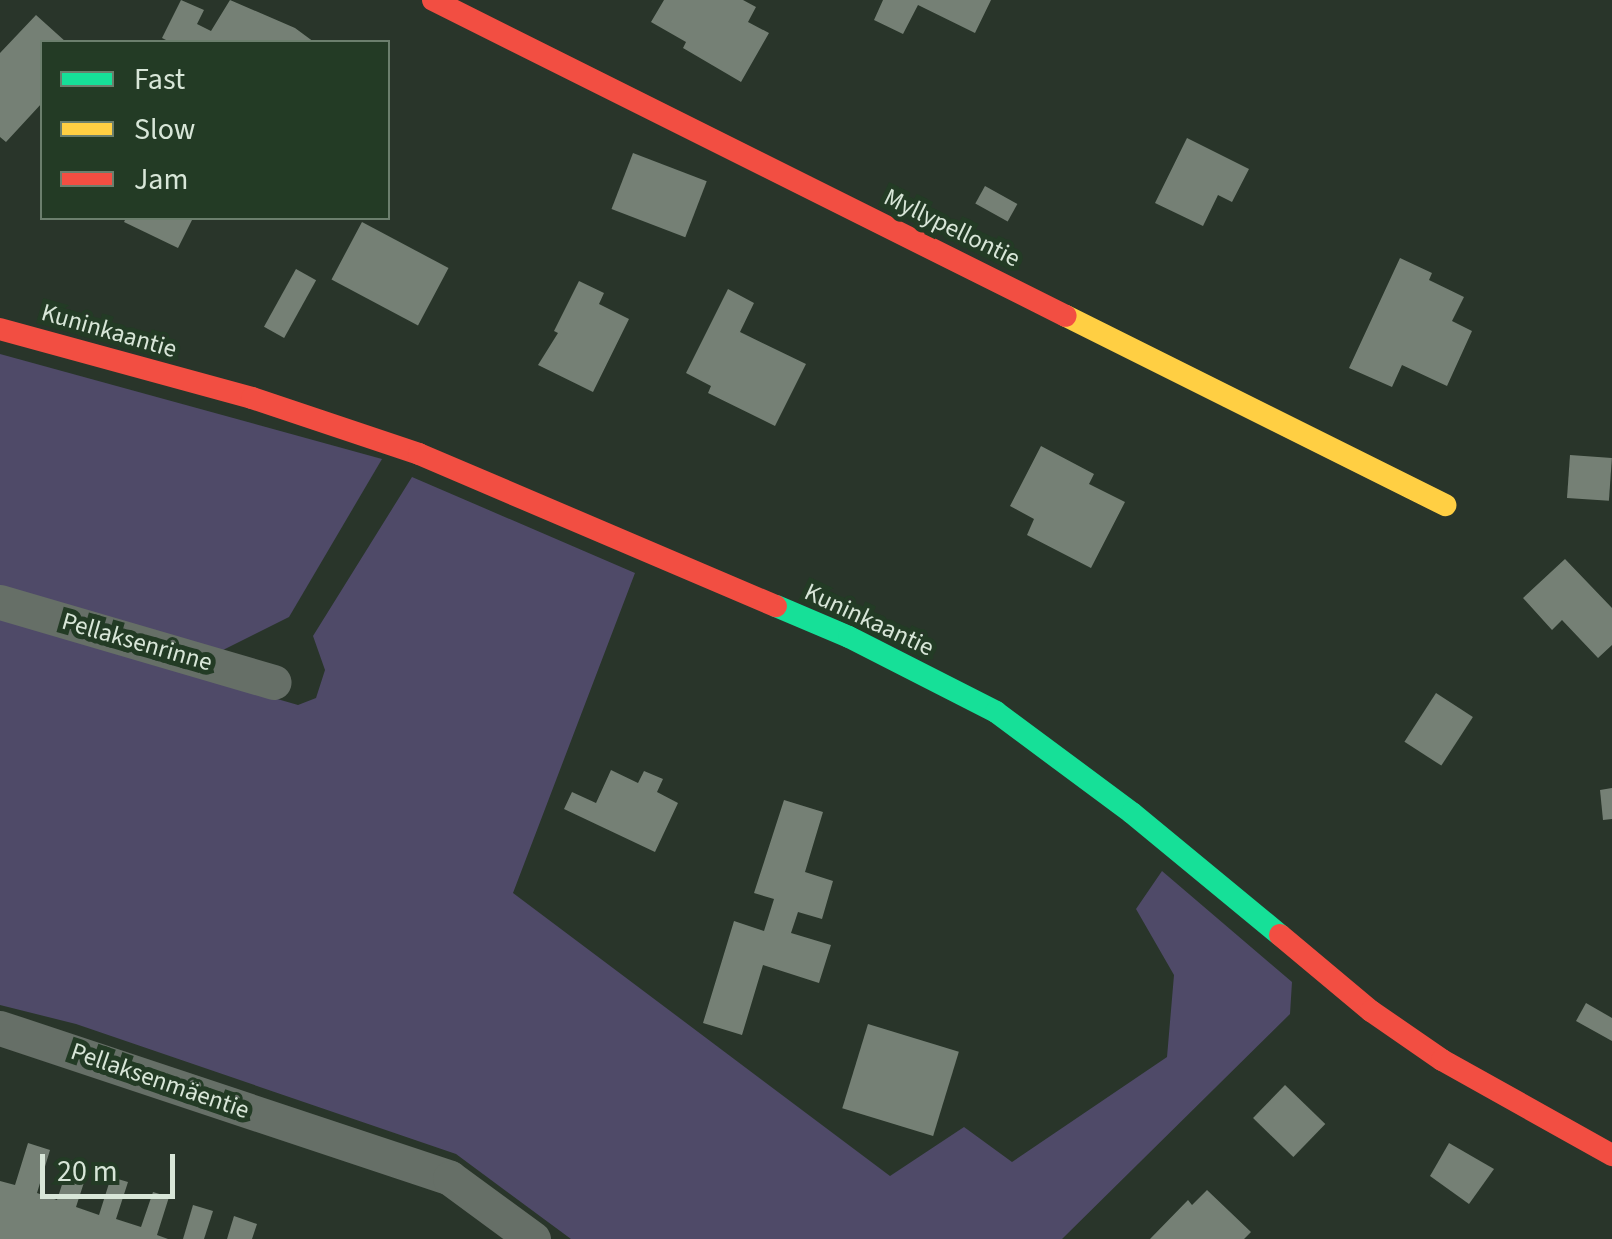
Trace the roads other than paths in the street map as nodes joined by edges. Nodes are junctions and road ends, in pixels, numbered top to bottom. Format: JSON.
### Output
{"nodes":[{"id":1,"x":434,"y":0,"type":"edge"},
{"id":2,"x":0,"y":329,"type":"edge"},
{"id":3,"x":1445,"y":505,"type":"dead end"},
{"id":4,"x":0,"y":602,"type":"edge"},
{"id":5,"x":274,"y":682,"type":"dead end"},
{"id":6,"x":0,"y":1028,"type":"edge"},
{"id":7,"x":1612,"y":1155,"type":"edge"},
{"id":8,"x":533,"y":1239,"type":"edge"}],
"edges":[{"from":1,"to":3,"type":"main road","name":"Myllypellontie"},
{"from":2,"to":7,"type":"main road","name":"Kuninkaantie"},
{"from":4,"to":5,"type":"street","name":"Pellaksenrinne"},
{"from":6,"to":8,"type":"street","name":"Pellaksenmäentie"}]}
